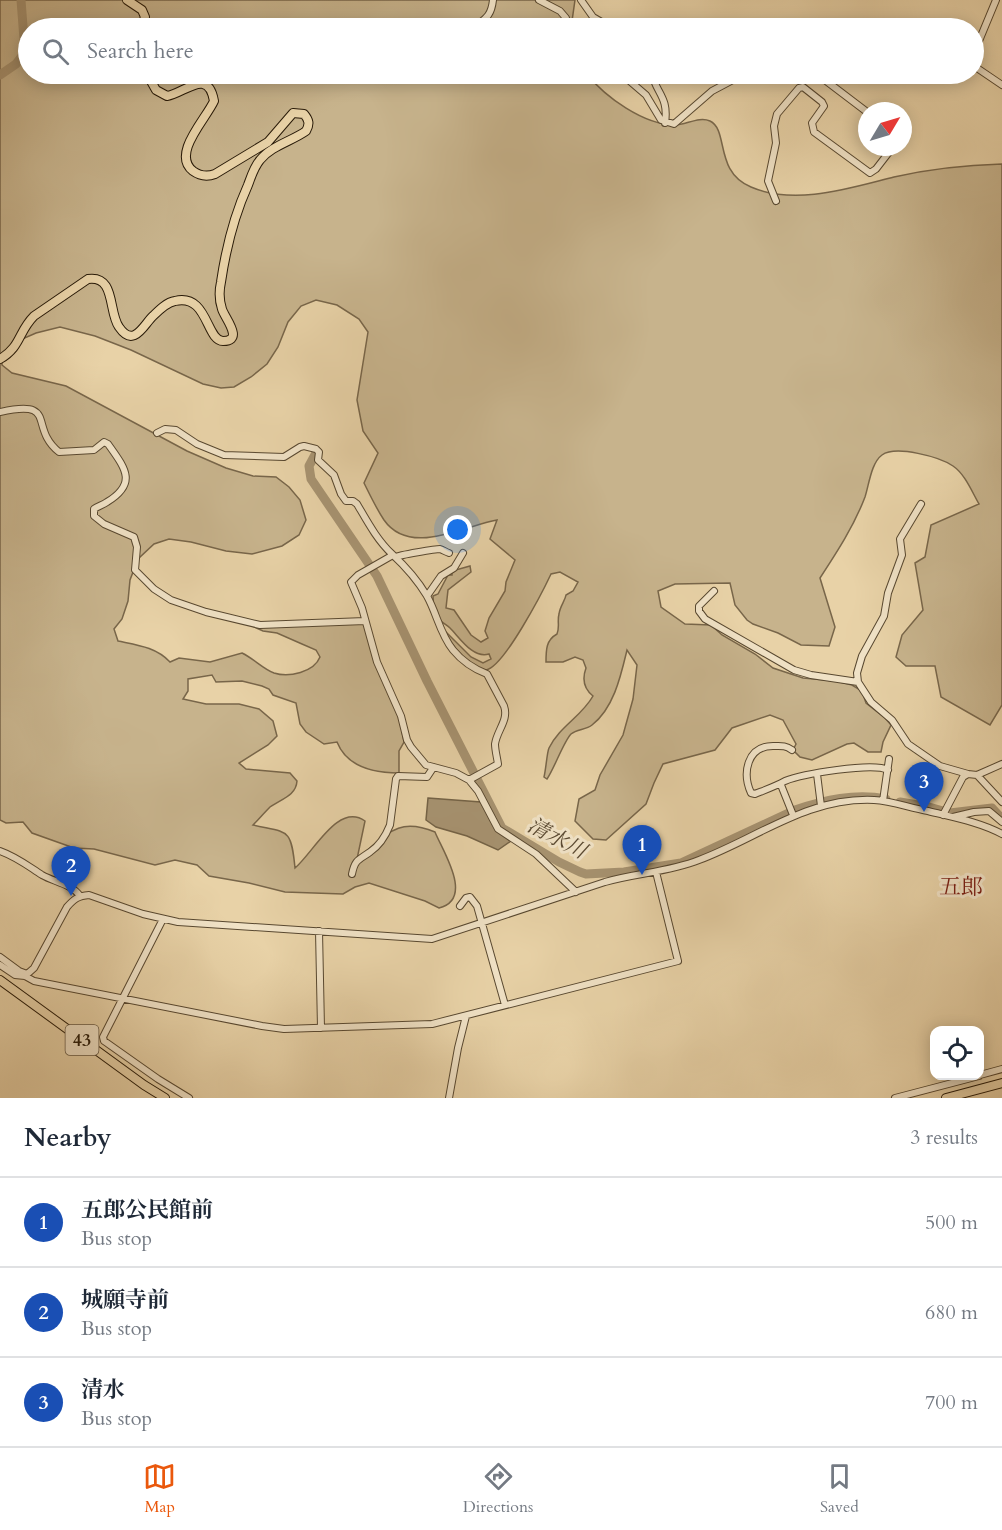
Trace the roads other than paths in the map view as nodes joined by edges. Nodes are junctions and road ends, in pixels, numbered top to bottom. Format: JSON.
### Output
{"nodes":[{"id":1,"x":127,"y":0,"type":"edge"},
{"id":2,"x":493,"y":0,"type":"edge"},
{"id":3,"x":539,"y":0,"type":"edge"},
{"id":4,"x":581,"y":0,"type":"edge"},
{"id":5,"x":996,"y":0,"type":"edge"},
{"id":6,"x":145,"y":18,"type":"edge"},
{"id":7,"x":486,"y":18,"type":"edge"},
{"id":8,"x":566,"y":18,"type":"edge"},
{"id":9,"x":594,"y":18,"type":"edge"},
{"id":10,"x":984,"y":29,"type":"edge"},
{"id":11,"x":984,"y":73,"type":"edge"},
{"id":12,"x":153,"y":84,"type":"edge"},
{"id":13,"x":195,"y":84,"type":"edge"},
{"id":14,"x":202,"y":84,"type":"edge"},
{"id":15,"x":633,"y":84,"type":"edge"},
{"id":16,"x":657,"y":84,"type":"edge"},
{"id":17,"x":725,"y":84,"type":"edge"},
{"id":18,"x":830,"y":84,"type":"edge"},
{"id":19,"x":1002,"y":85,"type":"edge"},
{"id":20,"x":858,"y":105,"type":"edge"},
{"id":21,"x":665,"y":123,"type":"junction"},
{"id":22,"x":886,"y":156,"type":"edge"},
{"id":23,"x":776,"y":201,"type":"dead end"},
{"id":24,"x":0,"y":359,"type":"edge"},
{"id":25,"x":0,"y":412,"type":"edge"},
{"id":26,"x":157,"y":434,"type":"dead end"},
{"id":27,"x":921,"y":504,"type":"dead end"},
{"id":28,"x":449,"y":553,"type":"dead end"},
{"id":29,"x":463,"y":553,"type":"dead end"},
{"id":30,"x":394,"y":556,"type":"junction"},
{"id":31,"x":714,"y":591,"type":"dead end"},
{"id":32,"x":427,"y":596,"type":"junction"},
{"id":33,"x":365,"y":621,"type":"junction"},
{"id":34,"x":858,"y":682,"type":"junction"},
{"id":35,"x":792,"y":750,"type":"dead end"},
{"id":36,"x":889,"y":759,"type":"dead end"},
{"id":37,"x":1002,"y":764,"type":"edge"},
{"id":38,"x":433,"y":768,"type":"junction"},
{"id":39,"x":888,"y":770,"type":"junction"},
{"id":40,"x":817,"y":774,"type":"junction"},
{"id":41,"x":968,"y":774,"type":"junction"},
{"id":42,"x":976,"y":775,"type":"junction"},
{"id":43,"x":469,"y":780,"type":"junction"},
{"id":44,"x":781,"y":784,"type":"junction"},
{"id":45,"x":883,"y":801,"type":"junction"},
{"id":46,"x":1002,"y":802,"type":"edge"},
{"id":47,"x":821,"y":806,"type":"junction"},
{"id":48,"x":991,"y":812,"type":"junction"},
{"id":49,"x":793,"y":815,"type":"junction"},
{"id":50,"x":943,"y":815,"type":"junction"},
{"id":51,"x":952,"y":817,"type":"junction"},
{"id":52,"x":1002,"y":822,"type":"edge"},
{"id":53,"x":1002,"y":834,"type":"edge"},
{"id":54,"x":0,"y":851,"type":"edge"},
{"id":55,"x":656,"y":872,"type":"junction"},
{"id":56,"x":352,"y":874,"type":"dead end"},
{"id":57,"x":576,"y":892,"type":"junction"},
{"id":58,"x":80,"y":896,"type":"junction"},
{"id":59,"x":460,"y":906,"type":"dead end"},
{"id":60,"x":163,"y":919,"type":"junction"},
{"id":61,"x":483,"y":923,"type":"junction"},
{"id":62,"x":319,"y":931,"type":"junction"},
{"id":63,"x":0,"y":957,"type":"edge"},
{"id":64,"x":0,"y":964,"type":"edge"},
{"id":65,"x":26,"y":975,"type":"junction"},
{"id":66,"x":0,"y":980,"type":"edge"},
{"id":67,"x":124,"y":999,"type":"junction"},
{"id":68,"x":505,"y":1005,"type":"junction"},
{"id":69,"x":466,"y":1016,"type":"junction"},
{"id":70,"x":321,"y":1028,"type":"junction"},
{"id":71,"x":1002,"y":1069,"type":"edge"},
{"id":72,"x":984,"y":1074,"type":"edge"},
{"id":73,"x":961,"y":1080,"type":"edge"},
{"id":74,"x":1002,"y":1083,"type":"edge"},
{"id":75,"x":165,"y":1098,"type":"edge"},
{"id":76,"x":189,"y":1098,"type":"edge"},
{"id":77,"x":449,"y":1098,"type":"edge"},
{"id":78,"x":895,"y":1098,"type":"edge"},
{"id":79,"x":946,"y":1098,"type":"edge"}],
"edges":[{"from":1,"to":6,"type":"main road"},
{"from":2,"to":7,"type":"street"},
{"from":3,"to":8,"type":"street"},
{"from":4,"to":9,"type":"street"},
{"from":5,"to":10,"type":"street"},
{"from":11,"to":19,"type":"street"},
{"from":12,"to":13,"type":"main road"},
{"from":14,"to":24,"type":"main road"},
{"from":15,"to":21,"type":"street"},
{"from":16,"to":21,"type":"street"},
{"from":17,"to":21,"type":"street"},
{"from":18,"to":20,"type":"street"},
{"from":22,"to":23,"type":"street"},
{"from":25,"to":33,"type":"street"},
{"from":26,"to":30,"type":"street"},
{"from":27,"to":34,"type":"street"},
{"from":28,"to":30,"type":"street"},
{"from":29,"to":32,"type":"street"},
{"from":30,"to":32,"type":"street"},
{"from":30,"to":33,"type":"street"},
{"from":31,"to":34,"type":"street"},
{"from":32,"to":43,"type":"street"},
{"from":33,"to":38,"type":"street"},
{"from":34,"to":41,"type":"street"},
{"from":35,"to":44,"type":"street"},
{"from":36,"to":39,"type":"street"},
{"from":37,"to":42,"type":"street"},
{"from":38,"to":43,"type":"street"},
{"from":38,"to":56,"type":"street"},
{"from":39,"to":40,"type":"street"},
{"from":39,"to":45,"type":"street"},
{"from":40,"to":44,"type":"street"},
{"from":40,"to":47,"type":"street"},
{"from":41,"to":42,"type":"street"},
{"from":41,"to":50,"type":"street"},
{"from":42,"to":46,"type":"street"},
{"from":43,"to":57,"type":"street"},
{"from":44,"to":49,"type":"street"},
{"from":45,"to":47,"type":"street"},
{"from":45,"to":50,"type":"street"},
{"from":46,"to":48,"type":"street"},
{"from":47,"to":49,"type":"street"},
{"from":48,"to":51,"type":"street"},
{"from":48,"to":52,"type":"street"},
{"from":49,"to":55,"type":"street"},
{"from":50,"to":51,"type":"street"},
{"from":51,"to":53,"type":"street"},
{"from":54,"to":58,"type":"street"},
{"from":55,"to":57,"type":"street"},
{"from":55,"to":68,"type":"street"},
{"from":57,"to":61,"type":"street"},
{"from":58,"to":60,"type":"street"},
{"from":58,"to":65,"type":"street"},
{"from":59,"to":61,"type":"street"},
{"from":60,"to":62,"type":"street"},
{"from":60,"to":67,"type":"street"},
{"from":61,"to":62,"type":"street"},
{"from":61,"to":68,"type":"street"},
{"from":62,"to":70,"type":"street"},
{"from":63,"to":65,"type":"street"},
{"from":64,"to":65,"type":"street"},
{"from":65,"to":67,"type":"street"},
{"from":66,"to":75,"type":"main road","number":"43"},
{"from":67,"to":70,"type":"street"},
{"from":67,"to":76,"type":"street"},
{"from":68,"to":69,"type":"street"},
{"from":69,"to":70,"type":"street"},
{"from":69,"to":77,"type":"street"},
{"from":71,"to":72,"type":"street"},
{"from":73,"to":78,"type":"street"},
{"from":74,"to":79,"type":"main road"}]}
